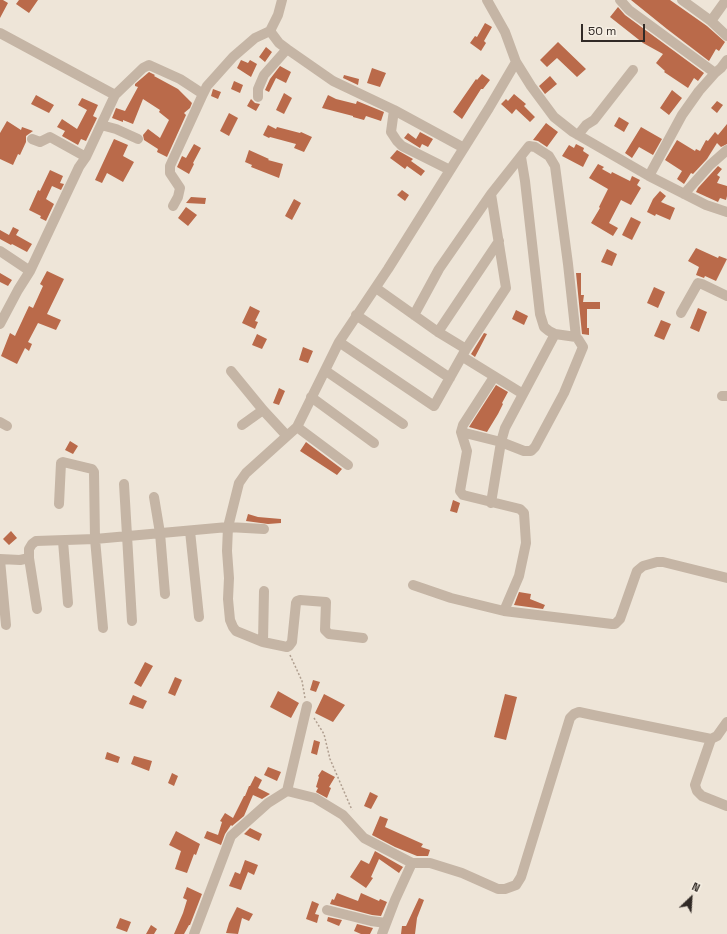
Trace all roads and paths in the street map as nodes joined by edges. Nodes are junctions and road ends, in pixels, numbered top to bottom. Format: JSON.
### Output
{"nodes":[{"id":1,"x":282,"y":0,"type":"edge"},
{"id":2,"x":487,"y":0,"type":"edge"},
{"id":3,"x":620,"y":0,"type":"edge"},
{"id":4,"x":682,"y":0,"type":"edge"},
{"id":5,"x":726,"y":0,"type":"edge"},
{"id":6,"x":711,"y":21,"type":"junction"},
{"id":7,"x":270,"y":31,"type":"junction"},
{"id":8,"x":0,"y":33,"type":"edge"},
{"id":9,"x":727,"y":36,"type":"edge"},
{"id":10,"x":287,"y":49,"type":"junction"},
{"id":11,"x":516,"y":62,"type":"junction"},
{"id":12,"x":722,"y":68,"type":"edge"},
{"id":13,"x":633,"y":70,"type":"dead end"},
{"id":14,"x":203,"y":94,"type":"junction"},
{"id":15,"x":115,"y":95,"type":"junction"},
{"id":16,"x":258,"y":97,"type":"dead end"},
{"id":17,"x":394,"y":110,"type":"junction"},
{"id":18,"x":101,"y":125,"type":"junction"},
{"id":19,"x":578,"y":135,"type":"junction"},
{"id":20,"x":32,"y":139,"type":"dead end"},
{"id":21,"x":138,"y":139,"type":"dead end"},
{"id":22,"x":464,"y":148,"type":"junction"},
{"id":23,"x":727,"y":150,"type":"edge"},
{"id":24,"x":86,"y":157,"type":"junction"},
{"id":25,"x":521,"y":157,"type":"junction"},
{"id":26,"x":450,"y":170,"type":"junction"},
{"id":27,"x":649,"y":176,"type":"junction"},
{"id":28,"x":491,"y":194,"type":"junction"},
{"id":29,"x":684,"y":194,"type":"junction"},
{"id":30,"x":173,"y":206,"type":"dead end"},
{"id":31,"x":727,"y":212,"type":"edge"},
{"id":32,"x":499,"y":241,"type":"junction"},
{"id":33,"x":0,"y":251,"type":"edge"},
{"id":34,"x":30,"y":271,"type":"junction"},
{"id":35,"x":376,"y":288,"type":"junction"},
{"id":36,"x":727,"y":296,"type":"edge"},
{"id":37,"x":681,"y":314,"type":"dead end"},
{"id":38,"x":356,"y":315,"type":"junction"},
{"id":39,"x":414,"y":315,"type":"junction"},
{"id":40,"x":0,"y":324,"type":"edge"},
{"id":41,"x":438,"y":332,"type":"junction"},
{"id":42,"x":555,"y":334,"type":"junction"},
{"id":43,"x":576,"y":338,"type":"junction"},
{"id":44,"x":339,"y":342,"type":"junction"},
{"id":45,"x":464,"y":353,"type":"junction"},
{"id":46,"x":231,"y":371,"type":"dead end"},
{"id":47,"x":326,"y":371,"type":"junction"},
{"id":48,"x":494,"y":377,"type":"junction"},
{"id":49,"x":450,"y":378,"type":"junction"},
{"id":50,"x":523,"y":394,"type":"junction"},
{"id":51,"x":311,"y":397,"type":"junction"},
{"id":52,"x":263,"y":410,"type":"junction"},
{"id":53,"x":242,"y":424,"type":"dead end"},
{"id":54,"x":403,"y":424,"type":"dead end"},
{"id":55,"x":296,"y":427,"type":"junction"},
{"id":56,"x":461,"y":432,"type":"junction"},
{"id":57,"x":287,"y":436,"type":"junction"},
{"id":58,"x":501,"y":442,"type":"junction"},
{"id":59,"x":374,"y":443,"type":"dead end"},
{"id":60,"x":348,"y":466,"type":"dead end"},
{"id":61,"x":124,"y":484,"type":"dead end"},
{"id":62,"x":154,"y":497,"type":"dead end"},
{"id":63,"x":491,"y":503,"type":"junction"},
{"id":64,"x":59,"y":504,"type":"dead end"},
{"id":65,"x":228,"y":527,"type":"junction"},
{"id":66,"x":264,"y":529,"type":"dead end"},
{"id":67,"x":190,"y":531,"type":"junction"},
{"id":68,"x":160,"y":533,"type":"junction"},
{"id":69,"x":127,"y":536,"type":"junction"},
{"id":70,"x":95,"y":539,"type":"junction"},
{"id":71,"x":63,"y":541,"type":"junction"},
{"id":72,"x":29,"y":558,"type":"junction"},
{"id":73,"x":0,"y":560,"type":"edge"},
{"id":74,"x":727,"y":578,"type":"edge"},
{"id":75,"x":413,"y":585,"type":"dead end"},
{"id":76,"x":264,"y":591,"type":"dead end"},
{"id":77,"x":165,"y":594,"type":"dead end"},
{"id":78,"x":68,"y":603,"type":"dead end"},
{"id":79,"x":37,"y":609,"type":"dead end"},
{"id":80,"x":504,"y":611,"type":"junction"},
{"id":81,"x":199,"y":617,"type":"dead end"},
{"id":82,"x":132,"y":621,"type":"dead end"},
{"id":83,"x":6,"y":625,"type":"dead end"},
{"id":84,"x":103,"y":628,"type":"dead end"},
{"id":85,"x":363,"y":638,"type":"dead end"},
{"id":86,"x":263,"y":642,"type":"junction"},
{"id":87,"x":282,"y":646,"type":"junction"},
{"id":88,"x":306,"y":706,"type":"junction"},
{"id":89,"x":727,"y":722,"type":"edge"},
{"id":90,"x":711,"y":739,"type":"junction"},
{"id":91,"x":287,"y":791,"type":"junction"},
{"id":92,"x":727,"y":806,"type":"edge"},
{"id":93,"x":352,"y":811,"type":"dead end"},
{"id":94,"x":412,"y":863,"type":"junction"},
{"id":95,"x":327,"y":910,"type":"dead end"},
{"id":96,"x":386,"y":922,"type":"junction"},
{"id":97,"x":194,"y":934,"type":"edge"},
{"id":98,"x":382,"y":934,"type":"edge"}],
"edges":[{"from":1,"to":7,"type":"street"},
{"from":2,"to":11,"type":"street"},
{"from":3,"to":12,"type":"street"},
{"from":4,"to":6,"type":"street"},
{"from":5,"to":6,"type":"street"},
{"from":6,"to":9,"type":"street"},
{"from":7,"to":10,"type":"street"},
{"from":7,"to":14,"type":"street"},
{"from":8,"to":15,"type":"street"},
{"from":10,"to":16,"type":"street"},
{"from":10,"to":17,"type":"street"},
{"from":11,"to":19,"type":"street"},
{"from":11,"to":22,"type":"street"},
{"from":12,"to":27,"type":"street"},
{"from":13,"to":19,"type":"street"},
{"from":14,"to":15,"type":"street"},
{"from":14,"to":30,"type":"street"},
{"from":15,"to":18,"type":"street"},
{"from":17,"to":22,"type":"street"},
{"from":17,"to":26,"type":"street"},
{"from":18,"to":21,"type":"street"},
{"from":18,"to":24,"type":"street"},
{"from":19,"to":27,"type":"street"},
{"from":20,"to":24,"type":"street"},
{"from":22,"to":26,"type":"street"},
{"from":23,"to":29,"type":"street"},
{"from":24,"to":34,"type":"street"},
{"from":25,"to":28,"type":"street"},
{"from":25,"to":42,"type":"street"},
{"from":25,"to":43,"type":"street"},
{"from":26,"to":35,"type":"street"},
{"from":27,"to":29,"type":"street"},
{"from":28,"to":32,"type":"street"},
{"from":28,"to":39,"type":"street"},
{"from":29,"to":31,"type":"street"},
{"from":32,"to":41,"type":"street"},
{"from":32,"to":45,"type":"street"},
{"from":33,"to":34,"type":"street"},
{"from":34,"to":40,"type":"street"},
{"from":35,"to":38,"type":"street"},
{"from":35,"to":39,"type":"street"},
{"from":36,"to":37,"type":"street"},
{"from":38,"to":44,"type":"street"},
{"from":38,"to":49,"type":"street"},
{"from":39,"to":41,"type":"street"},
{"from":41,"to":45,"type":"street"},
{"from":42,"to":43,"type":"street"},
{"from":42,"to":50,"type":"street"},
{"from":43,"to":58,"type":"street"},
{"from":44,"to":47,"type":"street"},
{"from":44,"to":49,"type":"street"},
{"from":45,"to":48,"type":"street"},
{"from":45,"to":49,"type":"street"},
{"from":46,"to":52,"type":"street"},
{"from":47,"to":51,"type":"street"},
{"from":47,"to":54,"type":"street"},
{"from":48,"to":50,"type":"street"},
{"from":48,"to":56,"type":"street"},
{"from":50,"to":58,"type":"street"},
{"from":51,"to":55,"type":"street"},
{"from":51,"to":59,"type":"street"},
{"from":52,"to":53,"type":"street"},
{"from":52,"to":57,"type":"street"},
{"from":55,"to":57,"type":"street"},
{"from":55,"to":60,"type":"street"},
{"from":56,"to":58,"type":"street"},
{"from":56,"to":63,"type":"street"},
{"from":57,"to":65,"type":"street"},
{"from":58,"to":63,"type":"street"},
{"from":61,"to":69,"type":"street"},
{"from":62,"to":68,"type":"street"},
{"from":63,"to":80,"type":"street"},
{"from":64,"to":70,"type":"street"},
{"from":65,"to":66,"type":"street"},
{"from":65,"to":67,"type":"street"},
{"from":65,"to":86,"type":"street"},
{"from":67,"to":68,"type":"street"},
{"from":67,"to":81,"type":"street"},
{"from":68,"to":69,"type":"street"},
{"from":68,"to":77,"type":"street"},
{"from":69,"to":70,"type":"street"},
{"from":69,"to":82,"type":"street"},
{"from":70,"to":71,"type":"street"},
{"from":70,"to":84,"type":"street"},
{"from":71,"to":72,"type":"street"},
{"from":71,"to":78,"type":"street"},
{"from":72,"to":73,"type":"street"},
{"from":72,"to":79,"type":"street"},
{"from":73,"to":83,"type":"street"},
{"from":74,"to":80,"type":"street"},
{"from":75,"to":80,"type":"street"},
{"from":76,"to":86,"type":"street"},
{"from":85,"to":87,"type":"street"},
{"from":86,"to":87,"type":"street"},
{"from":87,"to":88,"type":"path"},
{"from":88,"to":91,"type":"street"},
{"from":88,"to":93,"type":"path"},
{"from":89,"to":90,"type":"street"},
{"from":90,"to":92,"type":"street"},
{"from":90,"to":94,"type":"street"},
{"from":91,"to":94,"type":"street"},
{"from":91,"to":97,"type":"street"},
{"from":94,"to":96,"type":"street"},
{"from":95,"to":96,"type":"street"},
{"from":96,"to":98,"type":"street"}]}
